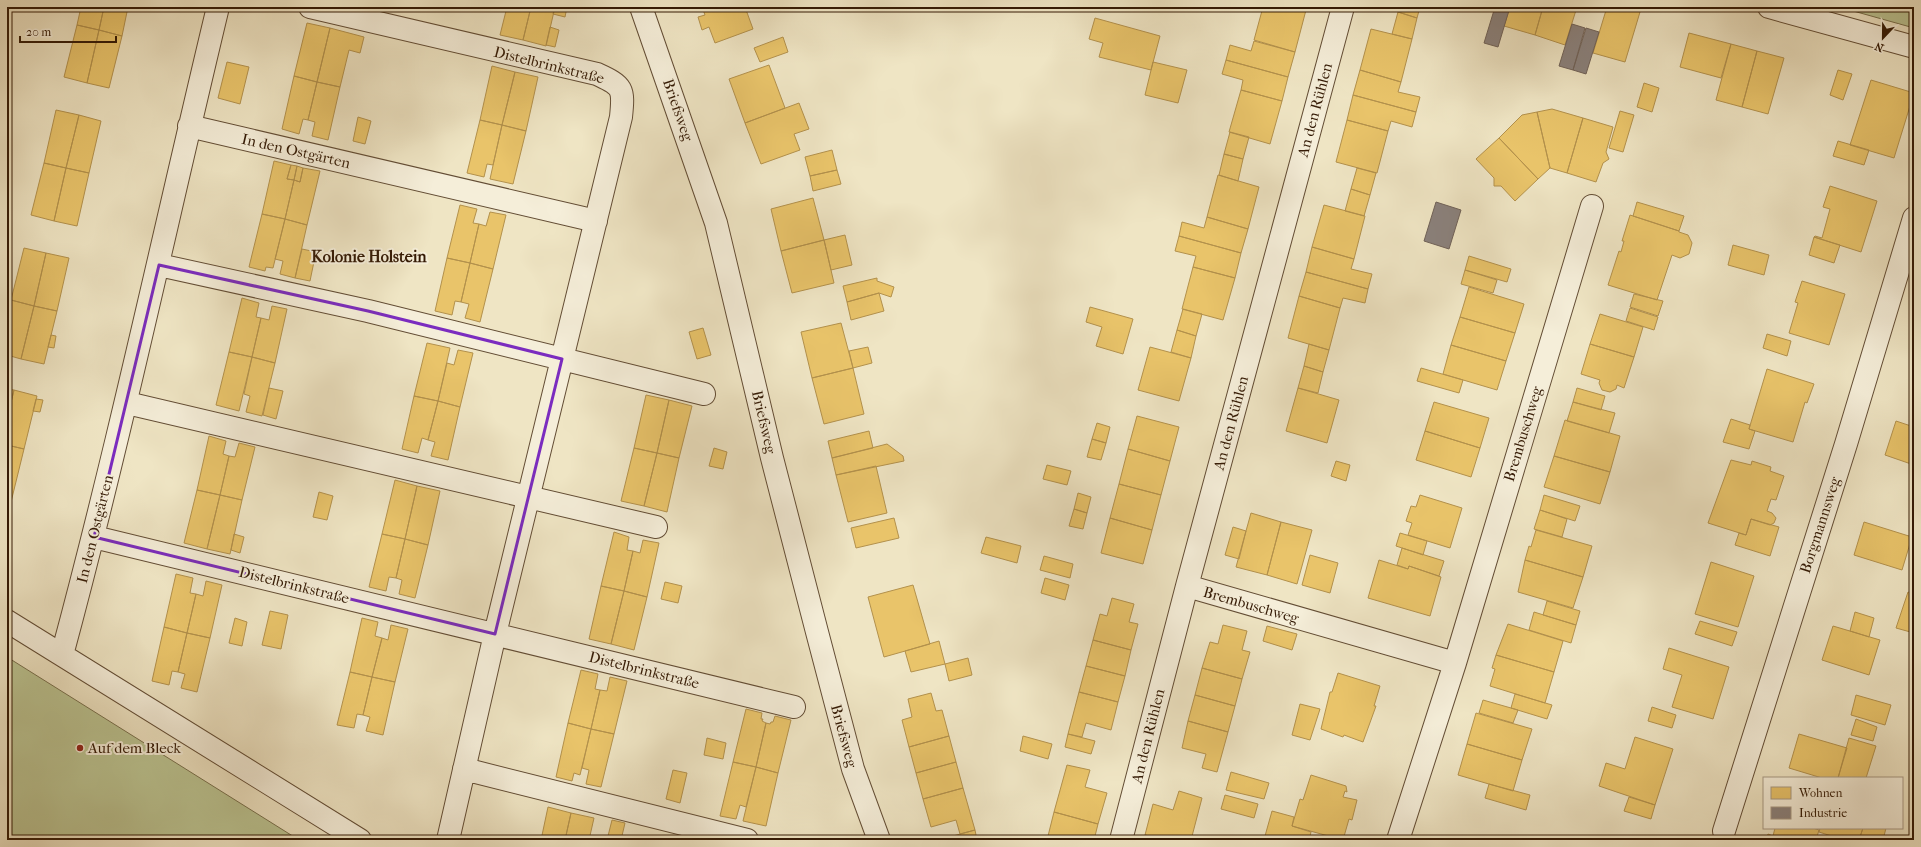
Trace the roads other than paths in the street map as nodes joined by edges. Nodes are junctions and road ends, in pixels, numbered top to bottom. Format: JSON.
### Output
{"nodes":[{"id":1,"x":218,"y":7,"type":"edge"},
{"id":2,"x":310,"y":7,"type":"edge"},
{"id":3,"x":641,"y":7,"type":"edge"},
{"id":4,"x":1343,"y":7,"type":"edge"},
{"id":5,"x":1769,"y":7,"type":"edge"},
{"id":6,"x":1914,"y":47,"type":"edge"},
{"id":7,"x":189,"y":126,"type":"junction"},
{"id":8,"x":1592,"y":206,"type":"dead end"},
{"id":9,"x":1914,"y":218,"type":"edge"},
{"id":10,"x":596,"y":220,"type":"junction"},
{"id":11,"x":159,"y":265,"type":"junction"},
{"id":12,"x":562,"y":359,"type":"junction"},
{"id":13,"x":704,"y":394,"type":"dead end"},
{"id":14,"x":127,"y":403,"type":"junction"},
{"id":15,"x":528,"y":497,"type":"junction"},
{"id":16,"x":656,"y":526,"type":"dead end"},
{"id":17,"x":94,"y":537,"type":"junction"},
{"id":18,"x":1187,"y":586,"type":"junction"},
{"id":19,"x":7,"y":621,"type":"edge"},
{"id":20,"x":495,"y":634,"type":"junction"},
{"id":21,"x":62,"y":654,"type":"junction"},
{"id":22,"x":1455,"y":663,"type":"junction"},
{"id":23,"x":794,"y":706,"type":"dead end"},
{"id":24,"x":464,"y":769,"type":"junction"},
{"id":25,"x":1724,"y":831,"type":"dead end"},
{"id":26,"x":360,"y":840,"type":"edge"},
{"id":27,"x":448,"y":840,"type":"edge"},
{"id":28,"x":747,"y":840,"type":"edge"},
{"id":29,"x":879,"y":840,"type":"edge"},
{"id":30,"x":1121,"y":840,"type":"edge"},
{"id":31,"x":1398,"y":840,"type":"edge"}],
"edges":[{"from":1,"to":7,"type":"street","name":"In den Ostgärten"},
{"from":2,"to":10,"type":"street","name":"Distelbrinkstraße"},
{"from":3,"to":29,"type":"street","name":"Briefsweg"},
{"from":4,"to":18,"type":"street","name":"An den Rühlen"},
{"from":5,"to":6,"type":"street"},
{"from":7,"to":10,"type":"street","name":"In den Ostgärten"},
{"from":7,"to":11,"type":"street","name":"In den Ostgärten"},
{"from":8,"to":22,"type":"street","name":"Brembuschweg"},
{"from":9,"to":25,"type":"street","name":"Borgmannsweg"},
{"from":10,"to":12,"type":"street","name":"Distelbrinkstraße"},
{"from":11,"to":12,"type":"street"},
{"from":11,"to":14,"type":"street","name":"In den Ostgärten"},
{"from":12,"to":13,"type":"street"},
{"from":12,"to":15,"type":"street","name":"Distelbrinkstraße"},
{"from":14,"to":15,"type":"street"},
{"from":14,"to":17,"type":"street","name":"In den Ostgärten"},
{"from":15,"to":16,"type":"street"},
{"from":15,"to":20,"type":"street","name":"Distelbrinkstraße"},
{"from":17,"to":20,"type":"street","name":"Distelbrinkstraße"},
{"from":17,"to":21,"type":"street","name":"In den Ostgärten"},
{"from":18,"to":22,"type":"street","name":"Brembuschweg"},
{"from":18,"to":30,"type":"street","name":"An den Rühlen"},
{"from":19,"to":21,"type":"street"},
{"from":20,"to":23,"type":"street","name":"Distelbrinkstraße"},
{"from":20,"to":24,"type":"street","name":"Distelbrinkstraße"},
{"from":21,"to":26,"type":"street"},
{"from":22,"to":31,"type":"street","name":"Brembuschweg"},
{"from":24,"to":27,"type":"street","name":"Distelbrinkstraße"},
{"from":24,"to":28,"type":"street"}]}
